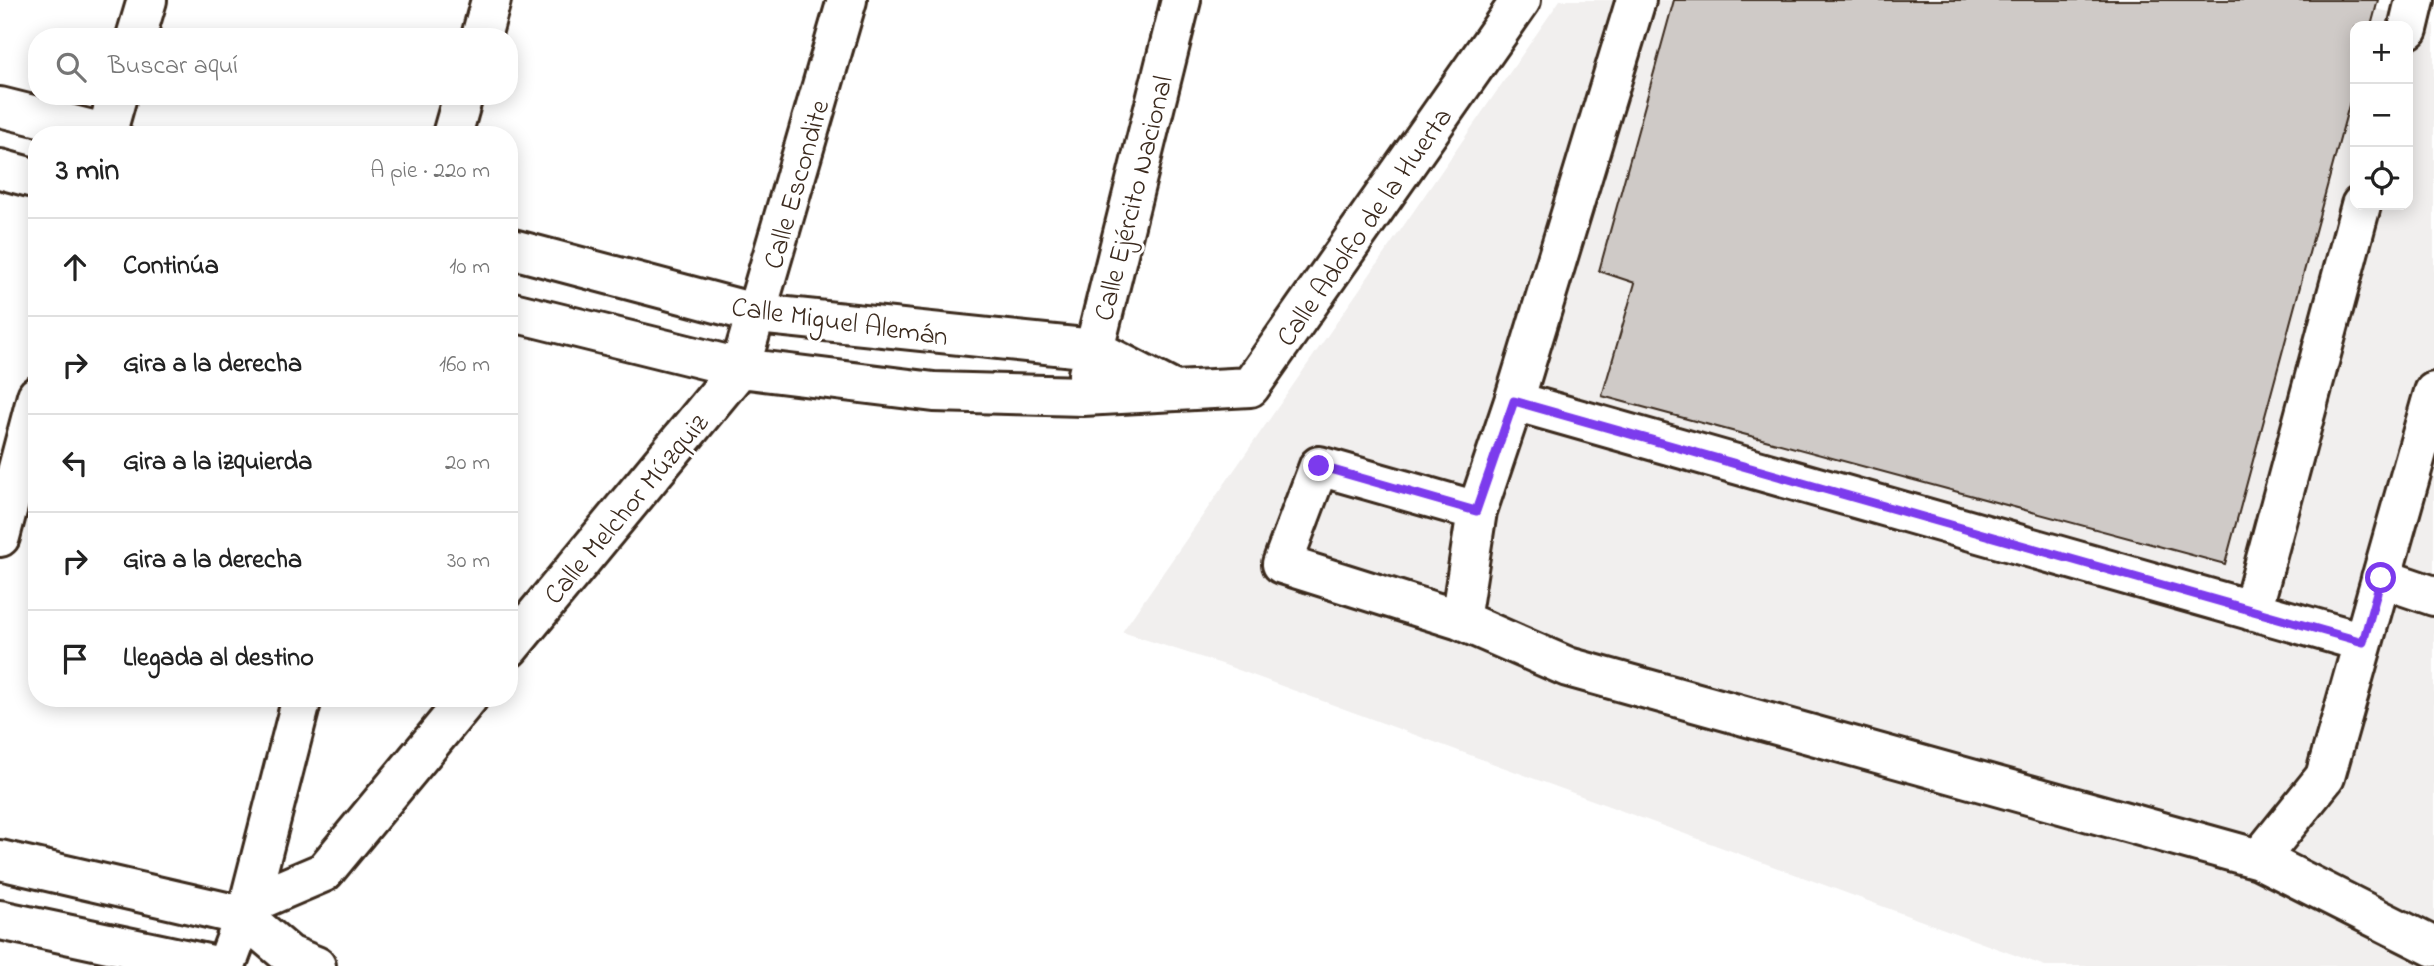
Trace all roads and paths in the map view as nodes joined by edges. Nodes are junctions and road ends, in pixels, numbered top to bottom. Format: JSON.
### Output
{"nodes":[{"id":1,"x":147,"y":0,"type":"edge"},
{"id":2,"x":491,"y":0,"type":"edge"},
{"id":3,"x":847,"y":0,"type":"edge"},
{"id":4,"x":1181,"y":0,"type":"edge"},
{"id":5,"x":1521,"y":0,"type":"edge"},
{"id":6,"x":1636,"y":0,"type":"edge"},
{"id":7,"x":2415,"y":0,"type":"edge"},
{"id":8,"x":2410,"y":21,"type":"edge"},
{"id":9,"x":139,"y":28,"type":"edge"},
{"id":10,"x":483,"y":28,"type":"edge"},
{"id":11,"x":115,"y":105,"type":"edge"},
{"id":12,"x":460,"y":105,"type":"edge"},
{"id":13,"x":0,"y":107,"type":"edge"},
{"id":14,"x":76,"y":126,"type":"edge"},
{"id":15,"x":110,"y":126,"type":"edge"},
{"id":16,"x":455,"y":126,"type":"edge"},
{"id":17,"x":0,"y":169,"type":"edge"},
{"id":18,"x":28,"y":177,"type":"edge"},
{"id":19,"x":2360,"y":210,"type":"edge"},
{"id":20,"x":518,"y":250,"type":"edge"},
{"id":21,"x":518,"y":312,"type":"edge"},
{"id":22,"x":758,"y":314,"type":"junction"},
{"id":23,"x":1094,"y":349,"type":"junction"},
{"id":24,"x":740,"y":368,"type":"junction"},
{"id":25,"x":1171,"y":389,"type":"junction"},
{"id":26,"x":2434,"y":392,"type":"edge"},
{"id":27,"x":1083,"y":396,"type":"junction"},
{"id":28,"x":1514,"y":401,"type":"junction"},
{"id":29,"x":28,"y":431,"type":"edge"},
{"id":30,"x":1476,"y":511,"type":"junction"},
{"id":31,"x":0,"y":537,"type":"edge"},
{"id":32,"x":2381,"y":578,"type":"junction"},
{"id":33,"x":2434,"y":596,"type":"edge"},
{"id":34,"x":2252,"y":611,"type":"junction"},
{"id":35,"x":1460,"y":620,"type":"junction"},
{"id":36,"x":518,"y":637,"type":"edge"},
{"id":37,"x":2363,"y":642,"type":"junction"},
{"id":38,"x":300,"y":707,"type":"edge"},
{"id":39,"x":461,"y":707,"type":"edge"},
{"id":40,"x":2259,"y":859,"type":"junction"},
{"id":41,"x":0,"y":860,"type":"edge"},
{"id":42,"x":246,"y":910,"type":"junction"},
{"id":43,"x":0,"y":920,"type":"edge"},
{"id":44,"x":2434,"y":947,"type":"edge"},
{"id":45,"x":303,"y":960,"type":"edge"},
{"id":46,"x":217,"y":966,"type":"edge"},
{"id":47,"x":226,"y":966,"type":"edge"},
{"id":48,"x":233,"y":966,"type":"edge"}],
"edges":[{"from":1,"to":9,"type":"street"},
{"from":2,"to":10,"type":"street"},
{"from":3,"to":22,"type":"street","name":"Calle Escondite"},
{"from":4,"to":23,"type":"street","name":"Calle Ejército Nacional"},
{"from":5,"to":25,"type":"street","name":"Calle Adolfo de la Huerta"},
{"from":6,"to":28,"type":"street"},
{"from":7,"to":8,"type":"street"},
{"from":11,"to":15,"type":"street"},
{"from":12,"to":16,"type":"street"},
{"from":13,"to":14,"type":"street"},
{"from":17,"to":18,"type":"street"},
{"from":19,"to":34,"type":"street"},
{"from":20,"to":22,"type":"street","name":"Calle Miguel Alemán"},
{"from":21,"to":24,"type":"street","name":"Calle Miguel Alemán"},
{"from":22,"to":23,"type":"street","name":"Calle Miguel Alemán"},
{"from":22,"to":24,"type":"street","name":"Calle Escondite"},
{"from":23,"to":25,"type":"street","name":"Calle Adolfo de la Huerta"},
{"from":23,"to":27,"type":"street","name":"Calle Ejército Nacional"},
{"from":24,"to":27,"type":"street","name":"Calle Miguel Alemán"},
{"from":24,"to":36,"type":"street","name":"Calle Melchor Múzquiz"},
{"from":25,"to":27,"type":"street","name":"Calle Adolfo de la Huerta"},
{"from":26,"to":32,"type":"street"},
{"from":28,"to":30,"type":"street"},
{"from":28,"to":34,"type":"street"},
{"from":29,"to":31,"type":"street"},
{"from":30,"to":35,"type":"street"},
{"from":30,"to":35,"type":"street"},
{"from":32,"to":33,"type":"street"},
{"from":32,"to":37,"type":"street"},
{"from":34,"to":37,"type":"street"},
{"from":35,"to":40,"type":"street"},
{"from":37,"to":40,"type":"street"},
{"from":38,"to":42,"type":"street"},
{"from":39,"to":42,"type":"street"},
{"from":40,"to":44,"type":"street"},
{"from":41,"to":42,"type":"street"},
{"from":42,"to":45,"type":"street"},
{"from":42,"to":47,"type":"street"},
{"from":43,"to":46,"type":"street"},
{"from":45,"to":48,"type":"street"}]}
